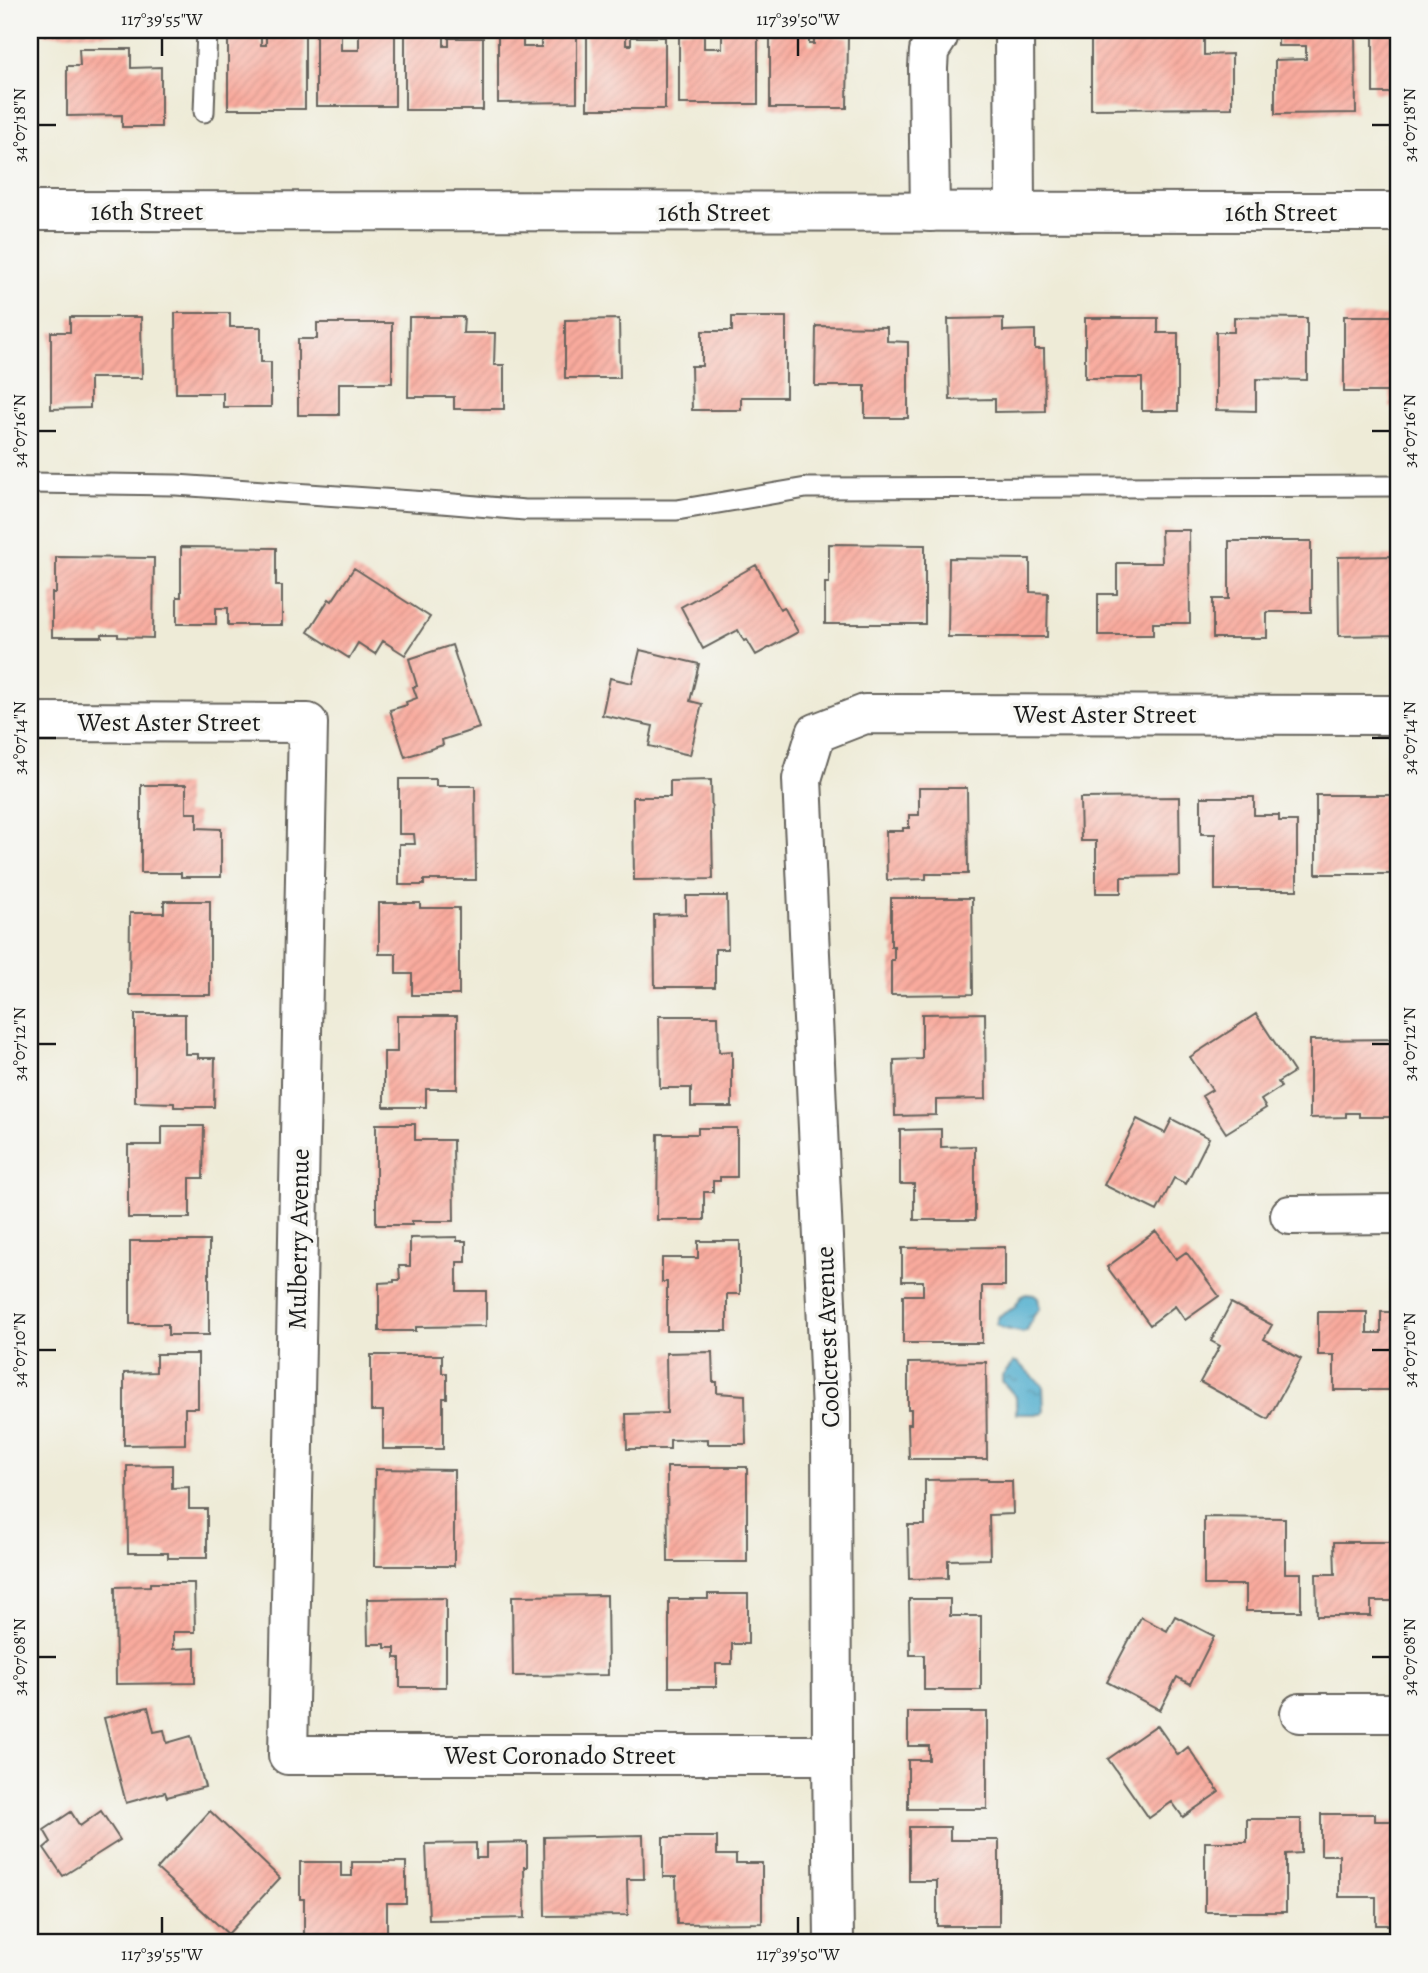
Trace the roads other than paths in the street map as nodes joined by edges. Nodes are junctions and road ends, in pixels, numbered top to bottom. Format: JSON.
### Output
{"nodes":[{"id":1,"x":207,"y":30,"type":"edge"},
{"id":2,"x":940,"y":30,"type":"edge"},
{"id":3,"x":1014,"y":30,"type":"edge"},
{"id":4,"x":204,"y":112,"type":"dead end"},
{"id":5,"x":30,"y":211,"type":"edge"},
{"id":6,"x":930,"y":212,"type":"junction"},
{"id":7,"x":1015,"y":212,"type":"junction"},
{"id":8,"x":1398,"y":212,"type":"edge"},
{"id":9,"x":30,"y":483,"type":"edge"},
{"id":10,"x":1398,"y":486,"type":"edge"},
{"id":11,"x":1398,"y":715,"type":"edge"},
{"id":12,"x":30,"y":722,"type":"edge"},
{"id":13,"x":308,"y":723,"type":"joint"},
{"id":14,"x":816,"y":733,"type":"joint"},
{"id":15,"x":1398,"y":1214,"type":"edge"},
{"id":16,"x":1290,"y":1215,"type":"dead end"},
{"id":17,"x":1300,"y":1713,"type":"dead end"},
{"id":18,"x":1398,"y":1713,"type":"edge"},
{"id":19,"x":289,"y":1755,"type":"joint"},
{"id":20,"x":832,"y":1755,"type":"junction"},
{"id":21,"x":834,"y":1943,"type":"edge"}],
"edges":[{"from":1,"to":4,"type":"lane"},
{"from":2,"to":6,"type":"street"},
{"from":3,"to":7,"type":"street"},
{"from":5,"to":6,"type":"street","name":"16th Street"},
{"from":6,"to":7,"type":"street","name":"16th Street"},
{"from":7,"to":8,"type":"street","name":"16th Street"},
{"from":9,"to":10,"type":"lane"},
{"from":11,"to":14,"type":"street","name":"West Aster Street"},
{"from":12,"to":13,"type":"street","name":"West Aster Street"},
{"from":13,"to":19,"type":"street","name":"Mulberry Avenue"},
{"from":14,"to":20,"type":"street","name":"Coolcrest Avenue"},
{"from":15,"to":16,"type":"street"},
{"from":17,"to":18,"type":"street"},
{"from":19,"to":20,"type":"street","name":"West Coronado Street"},
{"from":20,"to":21,"type":"street","name":"Coolcrest Avenue"}]}
